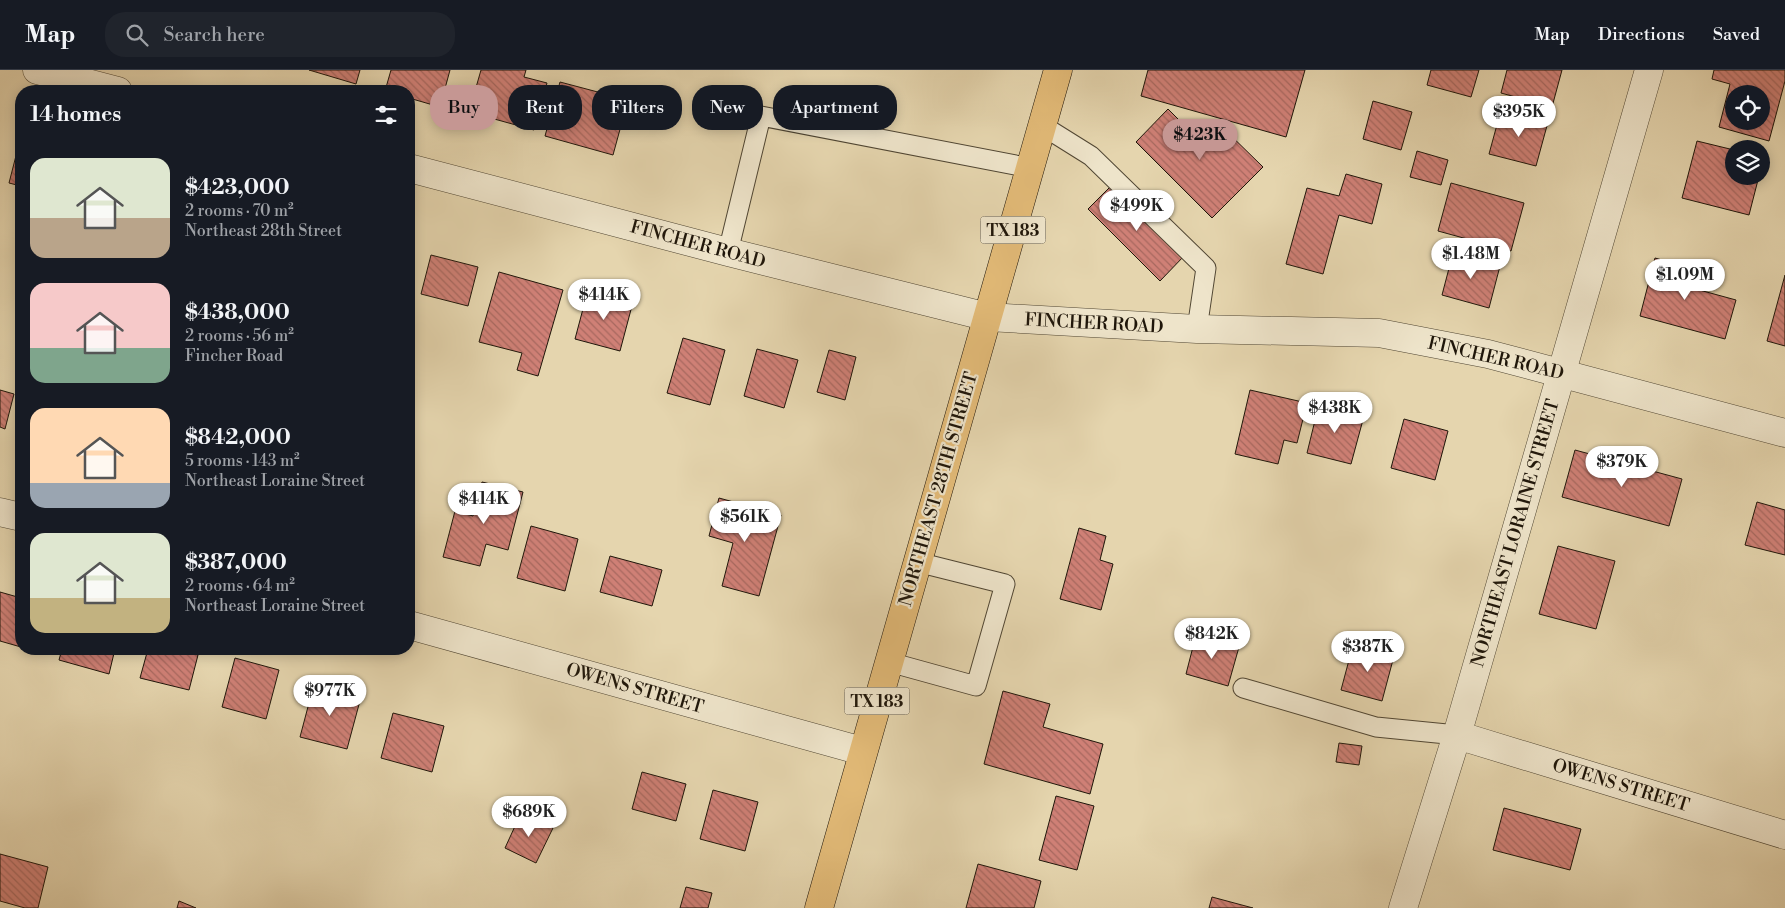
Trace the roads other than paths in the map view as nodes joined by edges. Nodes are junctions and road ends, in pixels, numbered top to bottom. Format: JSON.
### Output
{"nodes":[{"id":1,"x":37,"y":70,"type":"edge"},
{"id":2,"x":1058,"y":70,"type":"edge"},
{"id":3,"x":1650,"y":70,"type":"edge"},
{"id":4,"x":95,"y":85,"type":"edge"},
{"id":5,"x":1042,"y":126,"type":"junction"},
{"id":6,"x":1031,"y":168,"type":"junction"},
{"id":7,"x":415,"y":170,"type":"edge"},
{"id":8,"x":728,"y":252,"type":"junction"},
{"id":9,"x":988,"y":317,"type":"junction"},
{"id":10,"x":1197,"y":329,"type":"junction"},
{"id":11,"x":1562,"y":373,"type":"junction"},
{"id":12,"x":1785,"y":433,"type":"edge"},
{"id":13,"x":0,"y":512,"type":"edge"},
{"id":14,"x":15,"y":516,"type":"edge"},
{"id":15,"x":917,"y":562,"type":"junction"},
{"id":16,"x":415,"y":627,"type":"edge"},
{"id":17,"x":890,"y":662,"type":"junction"},
{"id":18,"x":1243,"y":688,"type":"dead end"},
{"id":19,"x":1457,"y":735,"type":"junction"},
{"id":20,"x":862,"y":751,"type":"junction"},
{"id":21,"x":1785,"y":835,"type":"edge"},
{"id":22,"x":819,"y":908,"type":"edge"},
{"id":23,"x":1403,"y":908,"type":"edge"}],
"edges":[{"from":1,"to":4,"type":"street"},
{"from":2,"to":5,"type":"main road","name":"NORTHEAST 28TH STREET","number":"TX 183"},
{"from":3,"to":11,"type":"street","name":"NORTHEAST LORAINE STREET"},
{"from":5,"to":6,"type":"main road","name":"NORTHEAST 28TH STREET","number":"TX 183"},
{"from":5,"to":10,"type":"lane"},
{"from":6,"to":8,"type":"lane"},
{"from":6,"to":9,"type":"main road","name":"NORTHEAST 28TH STREET","number":"TX 183"},
{"from":7,"to":8,"type":"street","name":"FINCHER ROAD"},
{"from":8,"to":9,"type":"street","name":"FINCHER ROAD"},
{"from":9,"to":10,"type":"street","name":"FINCHER ROAD"},
{"from":9,"to":15,"type":"main road","name":"NORTHEAST 28TH STREET","number":"TX 183"},
{"from":10,"to":11,"type":"street","name":"FINCHER ROAD"},
{"from":11,"to":12,"type":"street","name":"FINCHER ROAD"},
{"from":11,"to":19,"type":"street","name":"NORTHEAST LORAINE STREET"},
{"from":13,"to":14,"type":"street"},
{"from":15,"to":17,"type":"main road","name":"NORTHEAST 28TH STREET","number":"TX 183"},
{"from":15,"to":17,"type":"lane"},
{"from":16,"to":20,"type":"street","name":"OWENS STREET"},
{"from":17,"to":20,"type":"main road","name":"NORTHEAST 28TH STREET","number":"TX 183"},
{"from":18,"to":19,"type":"lane"},
{"from":19,"to":21,"type":"street","name":"OWENS STREET"},
{"from":19,"to":23,"type":"street","name":"NORTHEAST LORAINE STREET"},
{"from":20,"to":22,"type":"main road","name":"NORTHEAST 28TH STREET","number":"TX 183"}]}
